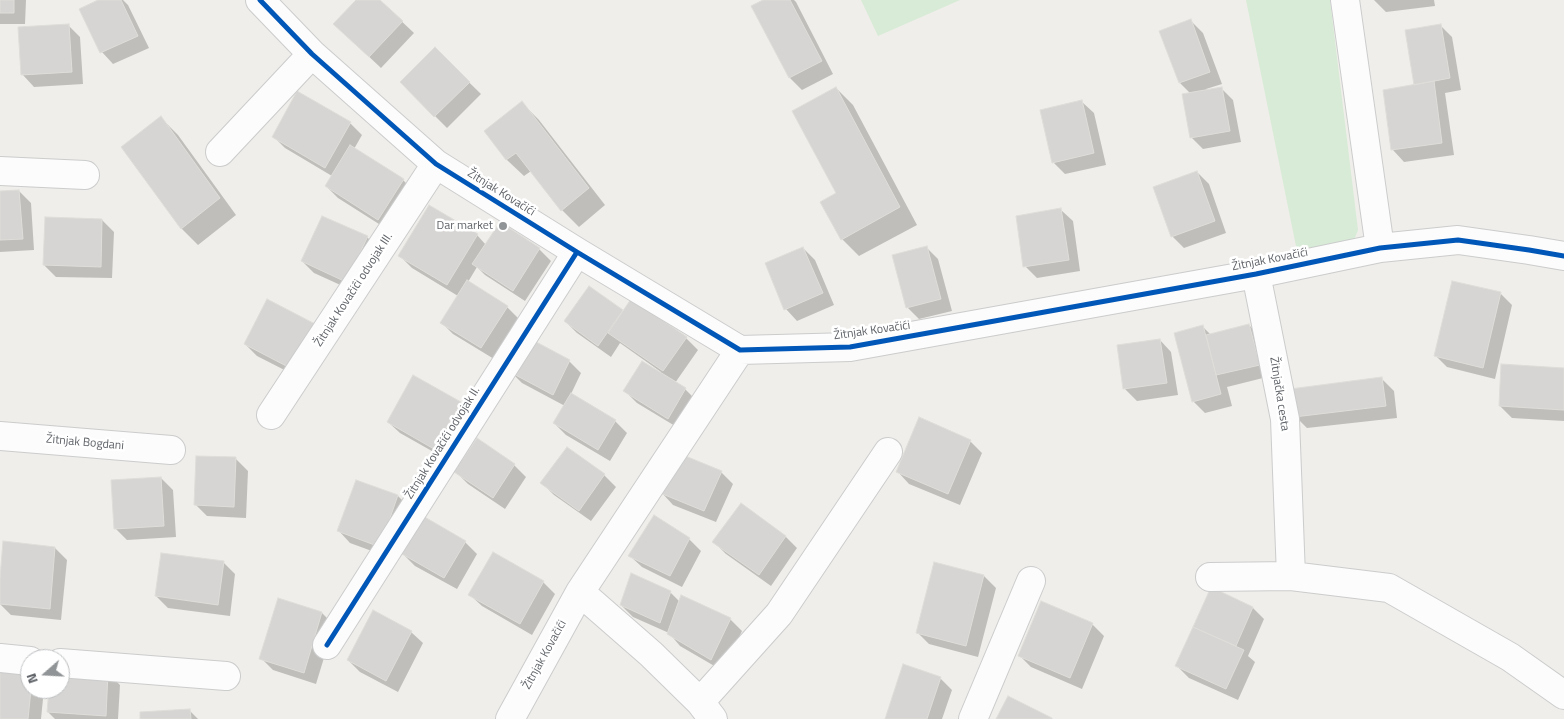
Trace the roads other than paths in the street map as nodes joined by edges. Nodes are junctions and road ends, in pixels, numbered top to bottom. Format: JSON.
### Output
{"nodes":[{"id":1,"x":260,"y":0,"type":"edge"},
{"id":2,"x":1345,"y":0,"type":"edge"},
{"id":3,"x":312,"y":54,"type":"junction"},
{"id":4,"x":220,"y":152,"type":"dead end"},
{"id":5,"x":436,"y":164,"type":"junction"},
{"id":6,"x":0,"y":171,"type":"edge"},
{"id":7,"x":85,"y":175,"type":"dead end"},
{"id":8,"x":1380,"y":248,"type":"junction"},
{"id":9,"x":576,"y":252,"type":"junction"},
{"id":10,"x":1564,"y":256,"type":"edge"},
{"id":11,"x":1256,"y":274,"type":"junction"},
{"id":12,"x":740,"y":350,"type":"junction"},
{"id":13,"x":271,"y":415,"type":"dead end"},
{"id":14,"x":0,"y":436,"type":"edge"},
{"id":15,"x":170,"y":450,"type":"dead end"},
{"id":16,"x":888,"y":452,"type":"dead end"},
{"id":17,"x":1291,"y":576,"type":"junction"},
{"id":18,"x":1210,"y":577,"type":"dead end"},
{"id":19,"x":1030,"y":581,"type":"dead end"},
{"id":20,"x":580,"y":592,"type":"junction"},
{"id":21,"x":327,"y":645,"type":"dead end"},
{"id":22,"x":0,"y":658,"type":"edge"},
{"id":23,"x":20,"y":660,"type":"edge"},
{"id":24,"x":70,"y":664,"type":"edge"},
{"id":25,"x":226,"y":676,"type":"dead end"},
{"id":26,"x":1564,"y":695,"type":"edge"},
{"id":27,"x":707,"y":710,"type":"edge"},
{"id":28,"x":510,"y":719,"type":"edge"},
{"id":29,"x":973,"y":719,"type":"edge"}],
"edges":[{"from":1,"to":3,"type":"street","name":"Žitnjak Kovačići"},
{"from":2,"to":8,"type":"street"},
{"from":3,"to":4,"type":"street"},
{"from":3,"to":5,"type":"street","name":"Žitnjak Kovačići"},
{"from":5,"to":9,"type":"street","name":"Žitnjak Kovačići"},
{"from":5,"to":13,"type":"street","name":"Žitnjak Kovačići odvojak III."},
{"from":6,"to":7,"type":"street"},
{"from":8,"to":10,"type":"street","name":"Žitnjak Kovačići"},
{"from":8,"to":11,"type":"street","name":"Žitnjak Kovačići"},
{"from":9,"to":12,"type":"street","name":"Žitnjak Kovačići"},
{"from":9,"to":21,"type":"street","name":"Žitnjak Kovačići odvojak II."},
{"from":11,"to":12,"type":"street","name":"Žitnjak Kovačići"},
{"from":11,"to":17,"type":"street","name":"Žitnjačka cesta"},
{"from":12,"to":20,"type":"street","name":"Žitnjak Kovačići"},
{"from":14,"to":15,"type":"street","name":"Žitnjak Bogdani"},
{"from":16,"to":27,"type":"street"},
{"from":17,"to":18,"type":"street"},
{"from":17,"to":26,"type":"street"},
{"from":19,"to":29,"type":"street"},
{"from":20,"to":27,"type":"street"},
{"from":20,"to":28,"type":"street","name":"Žitnjak Kovačići"},
{"from":22,"to":23,"type":"street"},
{"from":24,"to":25,"type":"street"}]}
